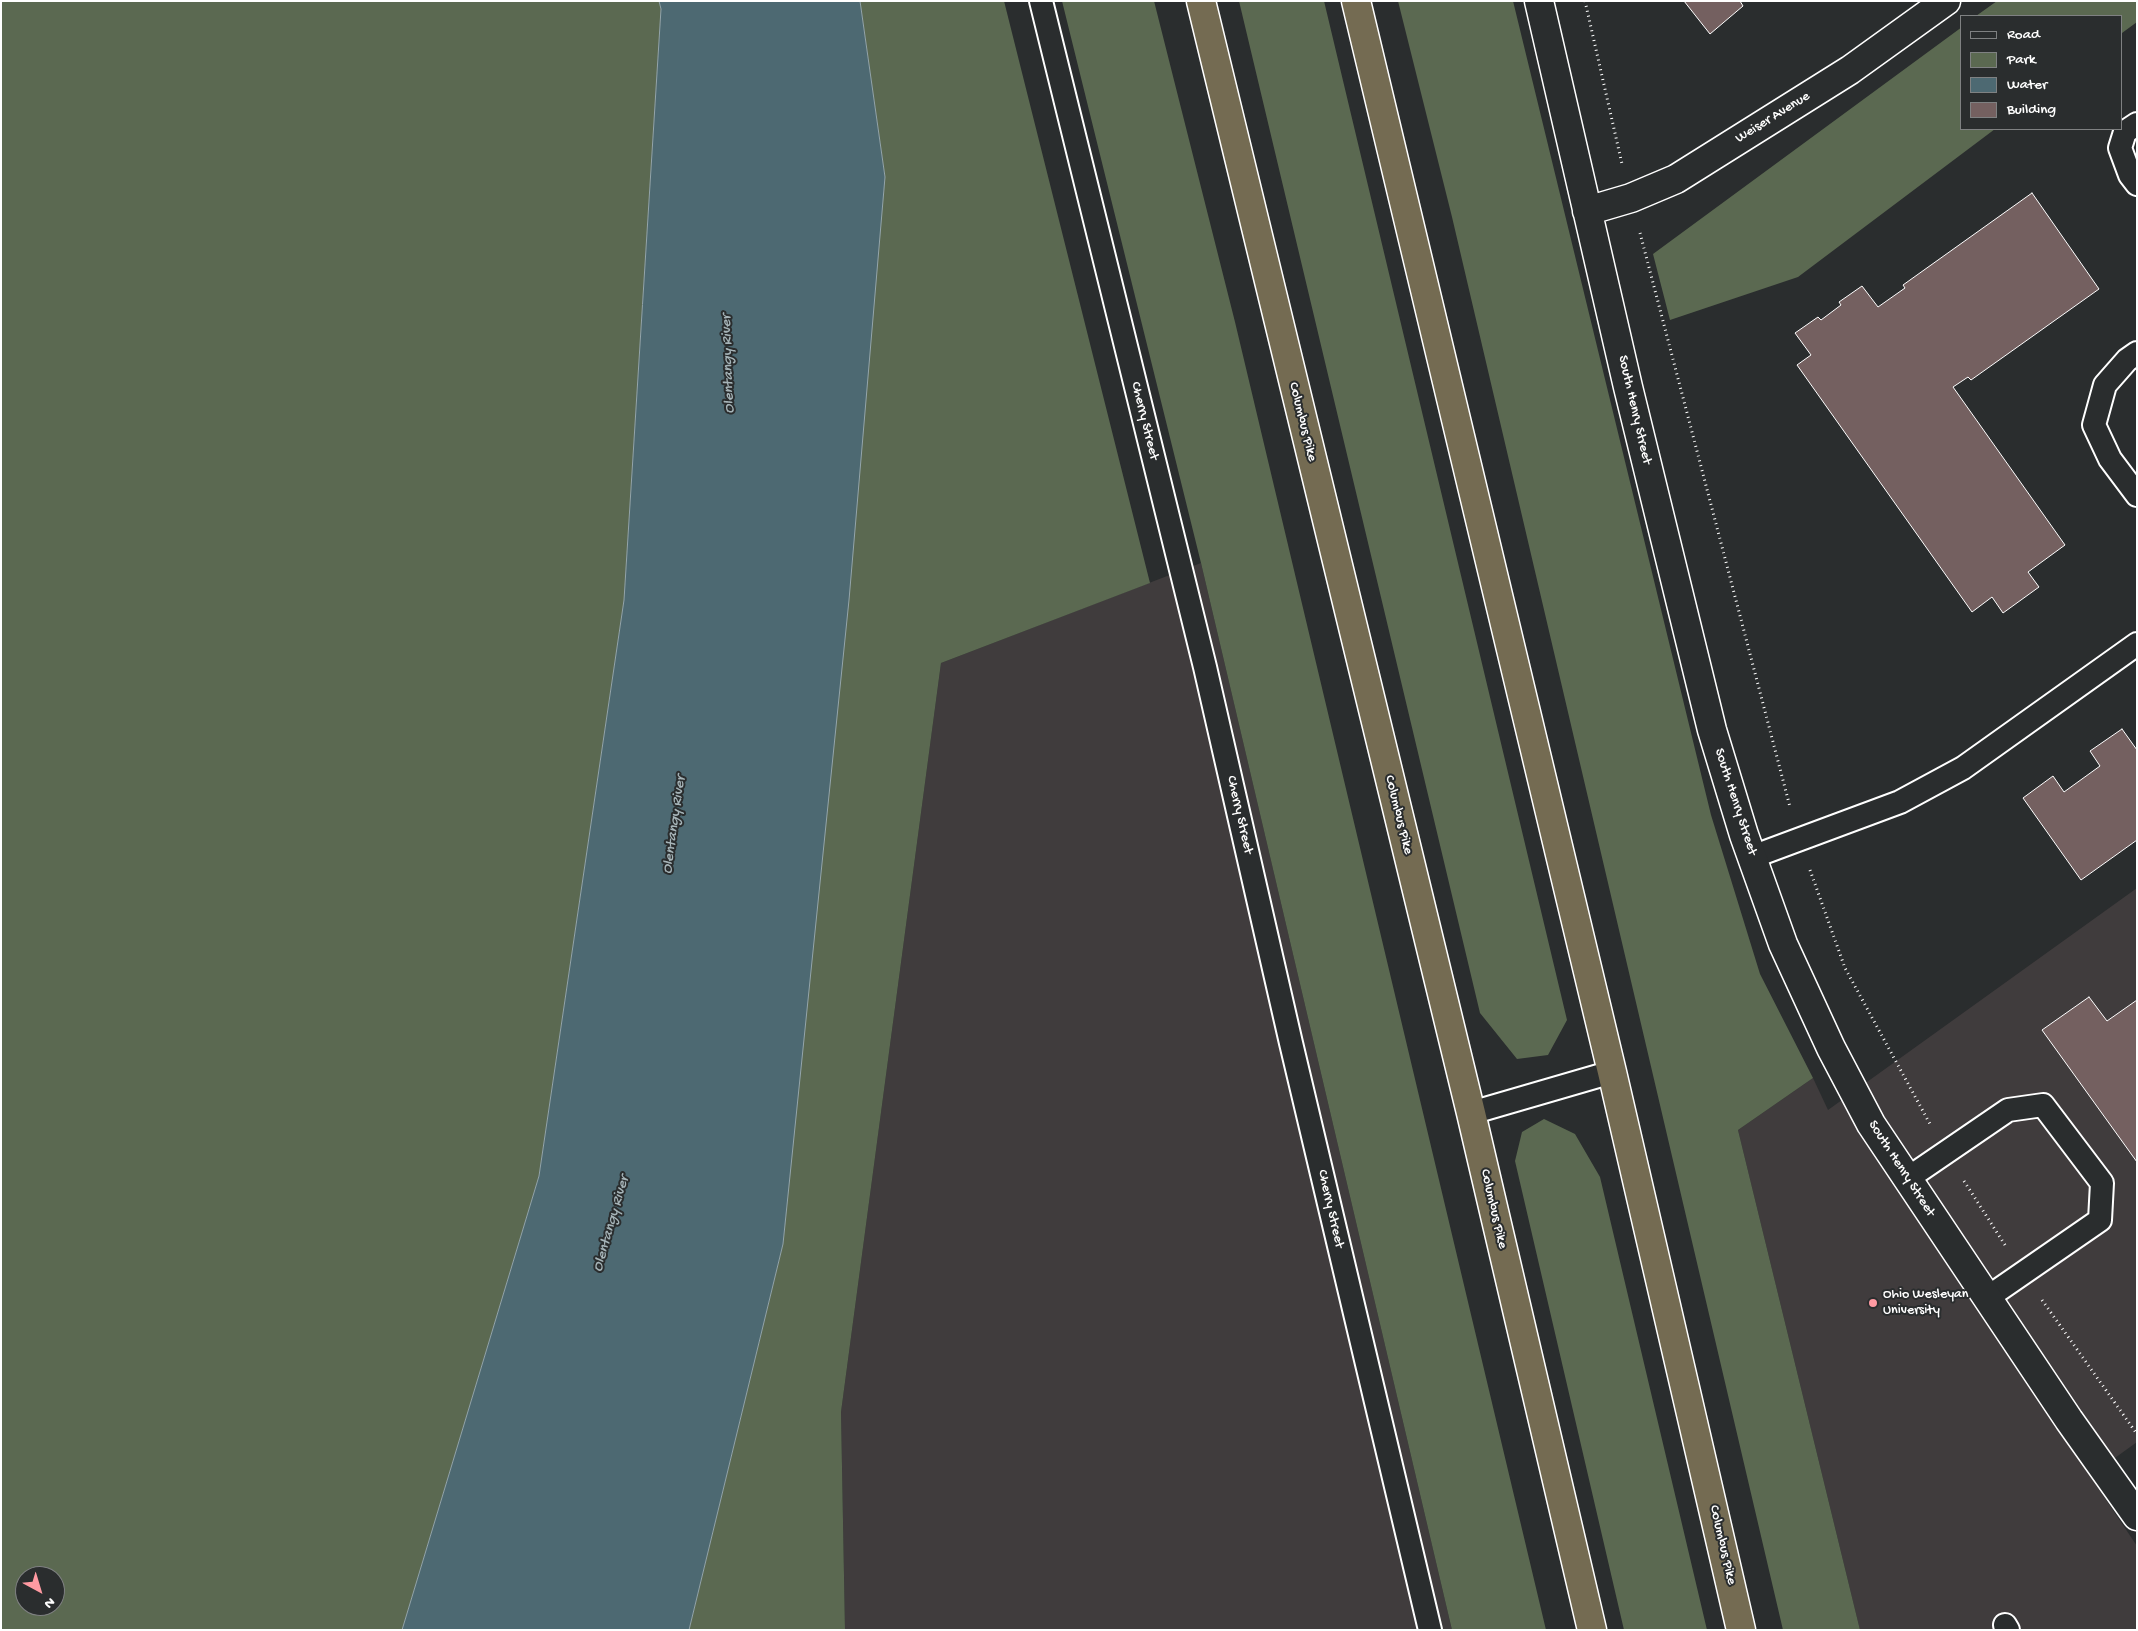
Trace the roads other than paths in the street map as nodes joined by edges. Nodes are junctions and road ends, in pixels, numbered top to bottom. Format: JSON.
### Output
{"nodes":[{"id":1,"x":1041,"y":1,"type":"edge"},
{"id":2,"x":1201,"y":1,"type":"edge"},
{"id":3,"x":1356,"y":1,"type":"edge"},
{"id":4,"x":1539,"y":1,"type":"edge"},
{"id":5,"x":1946,"y":1,"type":"edge"},
{"id":6,"x":2137,"y":124,"type":"edge"},
{"id":7,"x":2137,"y":184,"type":"edge"},
{"id":8,"x":1587,"y":211,"type":"junction"},
{"id":9,"x":2137,"y":353,"type":"edge"},
{"id":10,"x":2137,"y":495,"type":"edge"},
{"id":11,"x":2137,"y":644,"type":"edge"},
{"id":12,"x":1752,"y":857,"type":"junction"},
{"id":13,"x":1612,"y":1072,"type":"junction"},
{"id":14,"x":1471,"y":1113,"type":"junction"},
{"id":15,"x":1907,"y":1179,"type":"junction"},
{"id":16,"x":1987,"y":1298,"type":"junction"},
{"id":17,"x":2137,"y":1516,"type":"edge"},
{"id":18,"x":1430,"y":1630,"type":"edge"},
{"id":19,"x":1592,"y":1630,"type":"edge"},
{"id":20,"x":1741,"y":1630,"type":"edge"}],
"edges":[{"from":1,"to":18,"type":"lane","name":"Cherry Street"},
{"from":2,"to":14,"type":"highway","name":"Columbus Pike"},
{"from":3,"to":13,"type":"highway","name":"Columbus Pike"},
{"from":4,"to":8,"type":"street","name":"South Henry Street"},
{"from":5,"to":8,"type":"street","name":"Weiser Avenue"},
{"from":6,"to":7,"type":"lane"},
{"from":8,"to":12,"type":"street","name":"South Henry Street"},
{"from":9,"to":10,"type":"lane"},
{"from":11,"to":12,"type":"lane"},
{"from":12,"to":15,"type":"street","name":"South Henry Street"},
{"from":13,"to":14,"type":"lane"},
{"from":13,"to":20,"type":"highway","name":"Columbus Pike"},
{"from":14,"to":19,"type":"highway","name":"Columbus Pike"},
{"from":15,"to":16,"type":"street","name":"South Henry Street"},
{"from":15,"to":16,"type":"lane"},
{"from":16,"to":17,"type":"street","name":"South Henry Street"}]}
